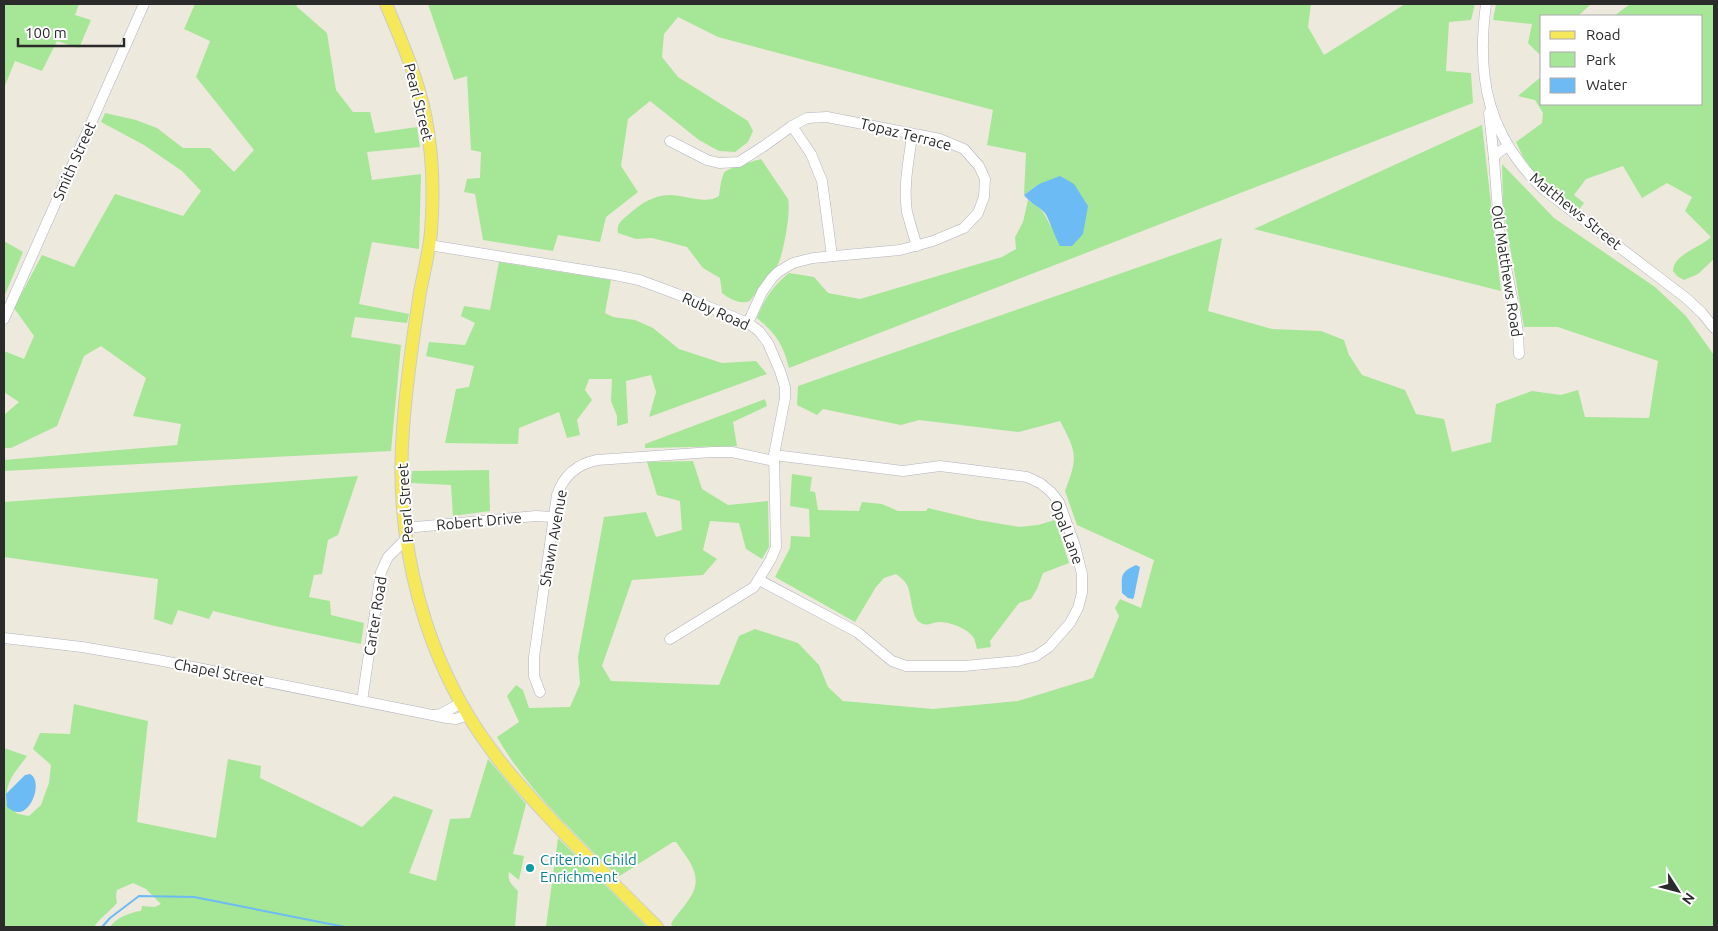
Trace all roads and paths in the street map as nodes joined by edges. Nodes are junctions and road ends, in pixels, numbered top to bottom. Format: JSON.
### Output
{"nodes":[{"id":1,"x":144,"y":4,"type":"edge"},
{"id":2,"x":386,"y":4,"type":"edge"},
{"id":3,"x":1486,"y":4,"type":"edge"},
{"id":4,"x":1488,"y":100,"type":"junction"},
{"id":5,"x":792,"y":126,"type":"junction"},
{"id":6,"x":912,"y":134,"type":"junction"},
{"id":7,"x":670,"y":141,"type":"dead end"},
{"id":8,"x":1508,"y":146,"type":"junction"},
{"id":9,"x":1494,"y":159,"type":"junction"},
{"id":10,"x":429,"y":245,"type":"junction"},
{"id":11,"x":917,"y":246,"type":"junction"},
{"id":12,"x":832,"y":256,"type":"junction"},
{"id":13,"x":4,"y":319,"type":"edge"},
{"id":14,"x":748,"y":323,"type":"junction"},
{"id":15,"x":1714,"y":328,"type":"edge"},
{"id":16,"x":1519,"y":354,"type":"dead end"},
{"id":17,"x":774,"y":458,"type":"junction"},
{"id":18,"x":553,"y":517,"type":"junction"},
{"id":19,"x":406,"y":534,"type":"junction"},
{"id":20,"x":759,"y":580,"type":"junction"},
{"id":21,"x":4,"y":638,"type":"edge"},
{"id":22,"x":670,"y":639,"type":"dead end"},
{"id":23,"x":540,"y":692,"type":"dead end"},
{"id":24,"x":362,"y":701,"type":"junction"},
{"id":25,"x":464,"y":709,"type":"junction"},
{"id":26,"x":657,"y":927,"type":"edge"}],
"edges":[{"from":1,"to":13,"type":"street","name":"Smith Street"},
{"from":2,"to":10,"type":"main road","name":"Pearl Street"},
{"from":3,"to":4,"type":"street","name":"Matthews Street"},
{"from":4,"to":8,"type":"street","name":"Matthews Street"},
{"from":4,"to":9,"type":"street","name":"Old Matthews Road"},
{"from":5,"to":6,"type":"street","name":"Topaz Terrace"},
{"from":5,"to":7,"type":"street","name":"Topaz Terrace"},
{"from":5,"to":12,"type":"street"},
{"from":6,"to":11,"type":"street"},
{"from":6,"to":11,"type":"street","name":"Topaz Terrace"},
{"from":8,"to":9,"type":"street"},
{"from":8,"to":15,"type":"street","name":"Matthews Street"},
{"from":9,"to":16,"type":"street","name":"Old Matthews Road"},
{"from":10,"to":14,"type":"street","name":"Ruby Road"},
{"from":10,"to":19,"type":"main road","name":"Pearl Street"},
{"from":11,"to":12,"type":"street","name":"Topaz Terrace"},
{"from":12,"to":14,"type":"street","name":"Topaz Terrace"},
{"from":14,"to":17,"type":"street","name":"Ruby Road"},
{"from":17,"to":18,"type":"street","name":"Shawn Avenue"},
{"from":17,"to":20,"type":"street","name":"Ruby Road"},
{"from":17,"to":20,"type":"street","name":"Opal Lane"},
{"from":18,"to":19,"type":"street","name":"Robert Drive"},
{"from":18,"to":23,"type":"street","name":"Shawn Avenue"},
{"from":19,"to":24,"type":"street","name":"Carter Road"},
{"from":19,"to":25,"type":"main road","name":"Pearl Street"},
{"from":20,"to":22,"type":"street","name":"Ruby Road"},
{"from":21,"to":24,"type":"street","name":"Chapel Street"},
{"from":24,"to":25,"type":"street","name":"Chapel Street"},
{"from":25,"to":26,"type":"main road","name":"Pearl Street"}]}
